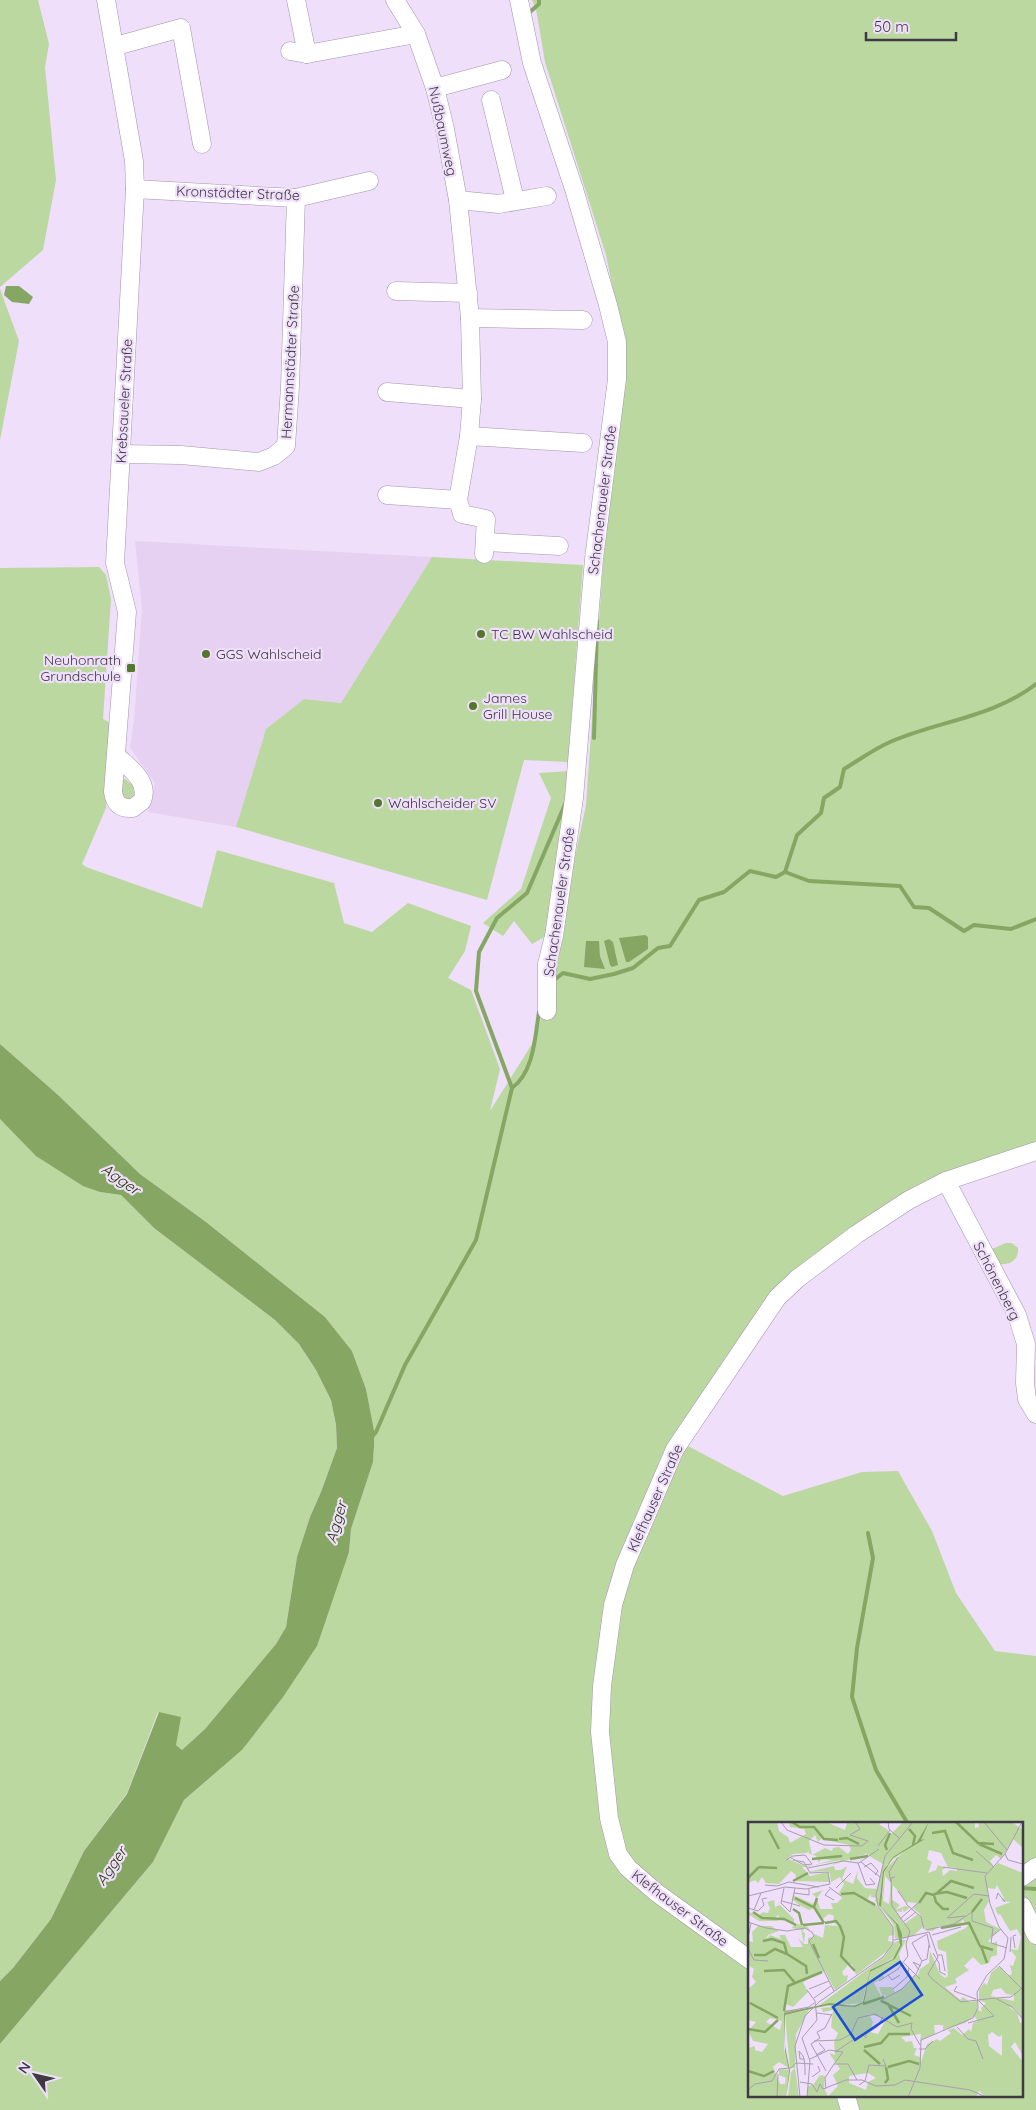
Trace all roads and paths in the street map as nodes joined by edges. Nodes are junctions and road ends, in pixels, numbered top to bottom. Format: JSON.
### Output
{"nodes":[{"id":1,"x":106,"y":0,"type":"edge"},
{"id":2,"x":296,"y":0,"type":"edge"},
{"id":3,"x":395,"y":0,"type":"edge"},
{"id":4,"x":519,"y":0,"type":"edge"},
{"id":5,"x":416,"y":34,"type":"junction"},
{"id":6,"x":116,"y":46,"type":"junction"},
{"id":7,"x":502,"y":70,"type":"dead end"},
{"id":8,"x":434,"y":88,"type":"junction"},
{"id":9,"x":491,"y":100,"type":"dead end"},
{"id":10,"x":202,"y":144,"type":"dead end"},
{"id":11,"x":369,"y":181,"type":"dead end"},
{"id":12,"x":135,"y":189,"type":"junction"},
{"id":13,"x":546,"y":196,"type":"dead end"},
{"id":14,"x":296,"y":198,"type":"junction"},
{"id":15,"x":458,"y":200,"type":"junction"},
{"id":16,"x":515,"y":200,"type":"junction"},
{"id":17,"x":396,"y":291,"type":"dead end"},
{"id":18,"x":468,"y":293,"type":"junction"},
{"id":19,"x":470,"y":318,"type":"junction"},
{"id":20,"x":582,"y":320,"type":"dead end"},
{"id":21,"x":387,"y":392,"type":"dead end"},
{"id":22,"x":472,"y":399,"type":"junction"},
{"id":23,"x":469,"y":436,"type":"junction"},
{"id":24,"x":583,"y":443,"type":"dead end"},
{"id":25,"x":121,"y":454,"type":"junction"},
{"id":26,"x":387,"y":495,"type":"dead end"},
{"id":27,"x":458,"y":500,"type":"junction"},
{"id":28,"x":559,"y":546,"type":"dead end"},
{"id":29,"x":117,"y":756,"type":"dead end"},
{"id":30,"x":547,"y":1011,"type":"dead end"},
{"id":31,"x":1036,"y":1151,"type":"edge"},
{"id":32,"x":946,"y":1181,"type":"junction"},
{"id":33,"x":1036,"y":1414,"type":"edge"},
{"id":34,"x":1036,"y":1867,"type":"edge"},
{"id":35,"x":1024,"y":1876,"type":"edge"},
{"id":36,"x":1024,"y":1910,"type":"edge"},
{"id":37,"x":1036,"y":1936,"type":"edge"},
{"id":38,"x":748,"y":1959,"type":"edge"}],
"edges":[{"from":1,"to":6,"type":"street","name":"Krebsaueler Straße"},
{"from":2,"to":5,"type":"street"},
{"from":3,"to":5,"type":"street","name":"Nußbaumweg"},
{"from":4,"to":30,"type":"street","name":"Schachenaueler Straße"},
{"from":5,"to":8,"type":"street","name":"Nußbaumweg"},
{"from":6,"to":10,"type":"street"},
{"from":6,"to":12,"type":"street","name":"Krebsaueler Straße"},
{"from":7,"to":8,"type":"street"},
{"from":8,"to":15,"type":"street","name":"Nußbaumweg"},
{"from":9,"to":16,"type":"street"},
{"from":11,"to":14,"type":"street","name":"Kronstädter Straße"},
{"from":12,"to":14,"type":"street","name":"Kronstädter Straße"},
{"from":12,"to":25,"type":"street","name":"Krebsaueler Straße"},
{"from":13,"to":16,"type":"street"},
{"from":14,"to":25,"type":"street","name":"Hermannstädter Straße"},
{"from":15,"to":16,"type":"street"},
{"from":15,"to":18,"type":"street","name":"Nußbaumweg"},
{"from":17,"to":18,"type":"street"},
{"from":18,"to":19,"type":"street","name":"Nußbaumweg"},
{"from":19,"to":20,"type":"street"},
{"from":19,"to":22,"type":"street","name":"Nußbaumweg"},
{"from":21,"to":22,"type":"street"},
{"from":22,"to":23,"type":"street","name":"Nußbaumweg"},
{"from":23,"to":24,"type":"street"},
{"from":23,"to":27,"type":"street","name":"Nußbaumweg"},
{"from":25,"to":29,"type":"street","name":"Krebsaueler Straße"},
{"from":26,"to":27,"type":"street"},
{"from":27,"to":28,"type":"street"},
{"from":31,"to":32,"type":"street","name":"Klefhauser Straße"},
{"from":32,"to":33,"type":"street","name":"Schönenberg"},
{"from":32,"to":38,"type":"street","name":"Klefhauser Straße"},
{"from":34,"to":35,"type":"street"},
{"from":36,"to":37,"type":"street"}]}
